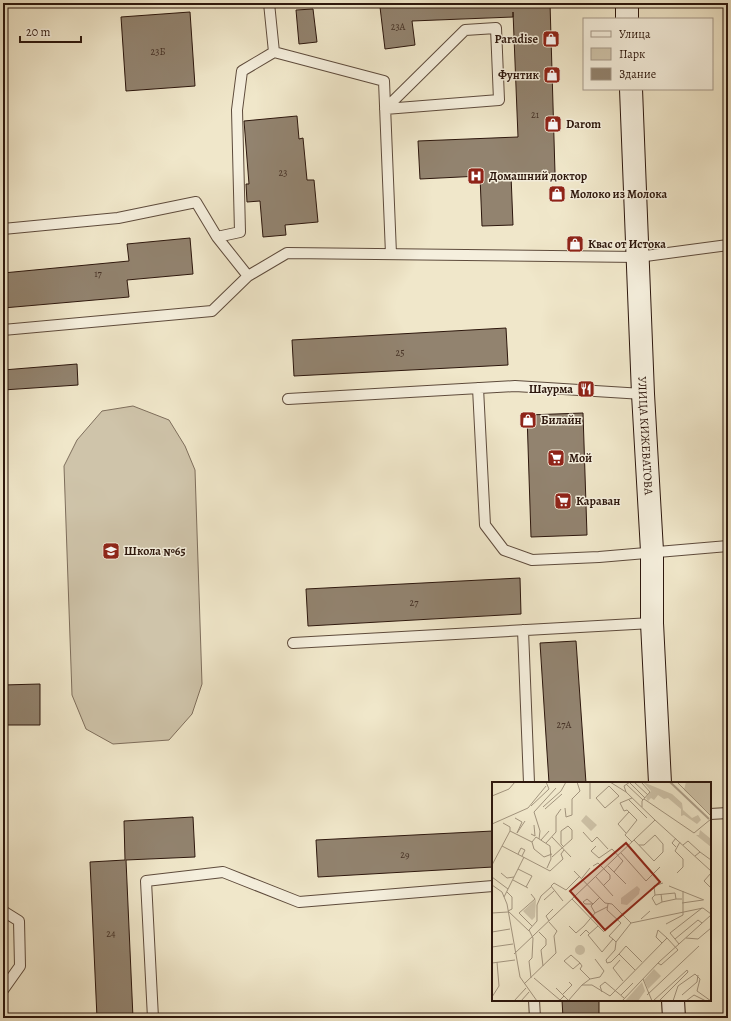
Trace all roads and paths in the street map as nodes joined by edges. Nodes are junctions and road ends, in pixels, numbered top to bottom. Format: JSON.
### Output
{"nodes":[{"id":1,"x":269,"y":3,"type":"edge"},
{"id":2,"x":627,"y":3,"type":"edge"},
{"id":3,"x":627,"y":18,"type":"edge"},
{"id":4,"x":274,"y":52,"type":"junction"},
{"id":5,"x":630,"y":90,"type":"edge"},
{"id":6,"x":385,"y":109,"type":"junction"},
{"id":7,"x":3,"y":229,"type":"edge"},
{"id":8,"x":218,"y":237,"type":"junction"},
{"id":9,"x":728,"y":244,"type":"edge"},
{"id":10,"x":391,"y":254,"type":"junction"},
{"id":11,"x":638,"y":257,"type":"junction"},
{"id":12,"x":248,"y":276,"type":"junction"},
{"id":13,"x":3,"y":330,"type":"edge"},
{"id":14,"x":478,"y":388,"type":"junction"},
{"id":15,"x":643,"y":394,"type":"junction"},
{"id":16,"x":288,"y":399,"type":"dead end"},
{"id":17,"x":728,"y":546,"type":"edge"},
{"id":18,"x":652,"y":551,"type":"junction"},
{"id":19,"x":652,"y":623,"type":"junction"},
{"id":20,"x":523,"y":630,"type":"junction"},
{"id":21,"x":293,"y":643,"type":"dead end"},
{"id":22,"x":530,"y":782,"type":"edge"},
{"id":23,"x":660,"y":782,"type":"edge"},
{"id":24,"x":728,"y":813,"type":"edge"},
{"id":25,"x":711,"y":814,"type":"edge"},
{"id":26,"x":492,"y":886,"type":"edge"},
{"id":27,"x":3,"y":911,"type":"edge"},
{"id":28,"x":3,"y":990,"type":"edge"},
{"id":29,"x":534,"y":1001,"type":"edge"},
{"id":30,"x":672,"y":1001,"type":"edge"},
{"id":31,"x":153,"y":1018,"type":"edge"},
{"id":32,"x":535,"y":1018,"type":"edge"},
{"id":33,"x":674,"y":1018,"type":"edge"}],
"edges":[{"from":1,"to":4,"type":"lane"},
{"from":2,"to":3,"type":"main road"},
{"from":4,"to":6,"type":"lane"},
{"from":4,"to":8,"type":"lane"},
{"from":5,"to":11,"type":"main road","name":"УЛИЦА КИЖЕВАТОВА"},
{"from":6,"to":6,"type":"lane"},
{"from":6,"to":10,"type":"lane"},
{"from":7,"to":8,"type":"lane"},
{"from":8,"to":12,"type":"lane"},
{"from":9,"to":11,"type":"lane"},
{"from":10,"to":11,"type":"lane"},
{"from":10,"to":12,"type":"lane"},
{"from":11,"to":15,"type":"main road","name":"УЛИЦА КИЖЕВАТОВА"},
{"from":12,"to":13,"type":"lane"},
{"from":14,"to":15,"type":"lane"},
{"from":14,"to":16,"type":"lane"},
{"from":14,"to":18,"type":"lane"},
{"from":15,"to":18,"type":"main road","name":"УЛИЦА КИЖЕВАТОВА"},
{"from":17,"to":18,"type":"lane"},
{"from":18,"to":19,"type":"main road","name":"УЛИЦА КИЖЕВАТОВА"},
{"from":19,"to":20,"type":"lane"},
{"from":19,"to":23,"type":"main road","name":"УЛИЦА КИЖЕВАТОВА"},
{"from":20,"to":21,"type":"lane"},
{"from":20,"to":22,"type":"lane"},
{"from":24,"to":25,"type":"lane"},
{"from":26,"to":31,"type":"lane"},
{"from":27,"to":28,"type":"lane"},
{"from":29,"to":32,"type":"lane"},
{"from":30,"to":33,"type":"main road"}]}
